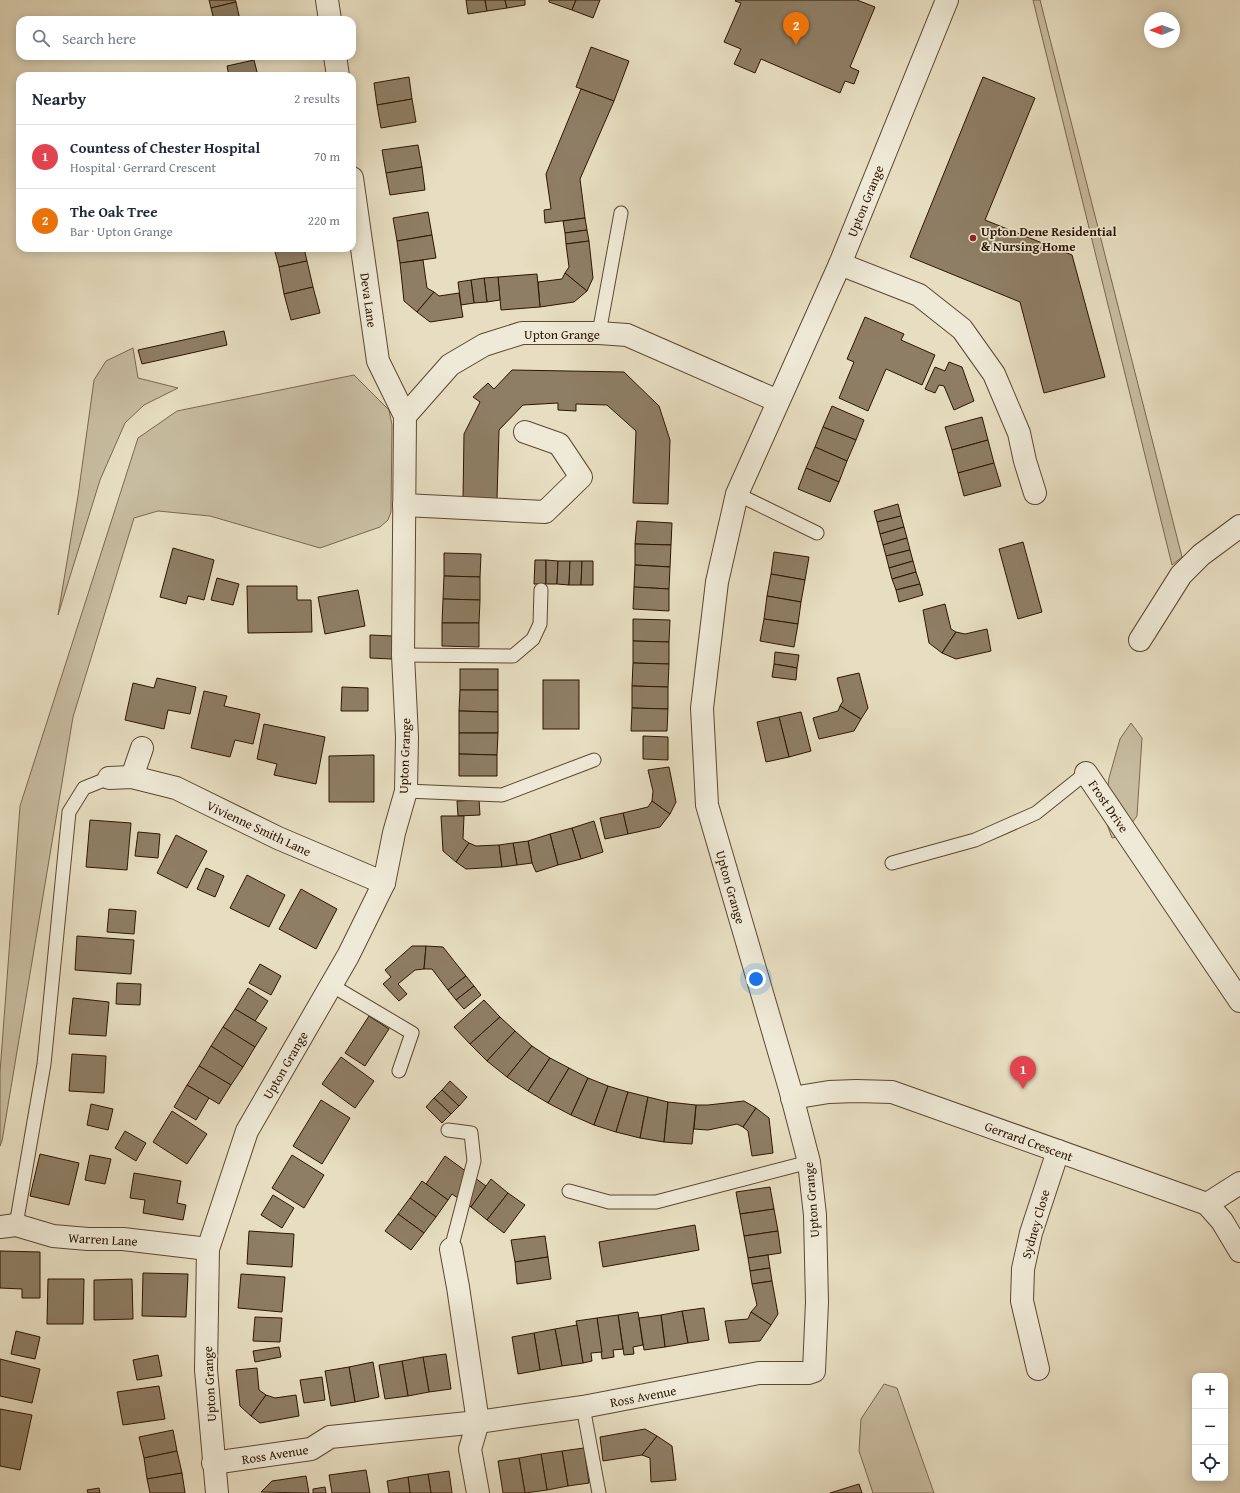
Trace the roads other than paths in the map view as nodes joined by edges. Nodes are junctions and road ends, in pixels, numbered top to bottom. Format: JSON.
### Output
{"nodes":[{"id":1,"x":327,"y":0,"type":"edge"},
{"id":2,"x":947,"y":0,"type":"edge"},
{"id":3,"x":329,"y":16,"type":"edge"},
{"id":4,"x":336,"y":60,"type":"edge"},
{"id":5,"x":337,"y":72,"type":"edge"},
{"id":6,"x":356,"y":206,"type":"edge"},
{"id":7,"x":621,"y":213,"type":"dead end"},
{"id":8,"x":840,"y":264,"type":"junction"},
{"id":9,"x":599,"y":333,"type":"junction"},
{"id":10,"x":778,"y":400,"type":"junction"},
{"id":11,"x":405,"y":416,"type":"junction"},
{"id":12,"x":525,"y":432,"type":"dead end"},
{"id":13,"x":1034,"y":493,"type":"dead end"},
{"id":14,"x":737,"y":494,"type":"junction"},
{"id":15,"x":404,"y":505,"type":"junction"},
{"id":16,"x":1240,"y":526,"type":"edge"},
{"id":17,"x":817,"y":533,"type":"dead end"},
{"id":18,"x":540,"y":590,"type":"dead end"},
{"id":19,"x":1140,"y":640,"type":"dead end"},
{"id":20,"x":403,"y":655,"type":"junction"},
{"id":21,"x":142,"y":748,"type":"dead end"},
{"id":22,"x":594,"y":760,"type":"dead end"},
{"id":23,"x":1086,"y":773,"type":"joint"},
{"id":24,"x":132,"y":777,"type":"junction"},
{"id":25,"x":110,"y":778,"type":"joint"},
{"id":26,"x":406,"y":791,"type":"junction"},
{"id":27,"x":892,"y":863,"type":"dead end"},
{"id":28,"x":384,"y":883,"type":"junction"},
{"id":29,"x":331,"y":985,"type":"junction"},
{"id":30,"x":1240,"y":1001,"type":"edge"},
{"id":31,"x":398,"y":1071,"type":"dead end"},
{"id":32,"x":792,"y":1098,"type":"junction"},
{"id":33,"x":448,"y":1130,"type":"dead end"},
{"id":34,"x":1058,"y":1151,"type":"junction"},
{"id":35,"x":809,"y":1162,"type":"junction"},
{"id":36,"x":1240,"y":1183,"type":"edge"},
{"id":37,"x":569,"y":1191,"type":"dead end"},
{"id":38,"x":1207,"y":1204,"type":"junction"},
{"id":39,"x":8,"y":1226,"type":"edge"},
{"id":40,"x":208,"y":1249,"type":"junction"},
{"id":41,"x":451,"y":1249,"type":"joint"},
{"id":42,"x":1240,"y":1250,"type":"edge"},
{"id":43,"x":1038,"y":1368,"type":"dead end"},
{"id":44,"x":808,"y":1373,"type":"joint"},
{"id":45,"x":583,"y":1407,"type":"junction"},
{"id":46,"x":478,"y":1422,"type":"junction"},
{"id":47,"x":213,"y":1463,"type":"junction"},
{"id":48,"x":217,"y":1493,"type":"edge"},
{"id":49,"x":478,"y":1493,"type":"edge"},
{"id":50,"x":599,"y":1493,"type":"edge"}],
"edges":[{"from":1,"to":3,"type":"street"},
{"from":2,"to":8,"type":"street","name":"Upton Grange"},
{"from":4,"to":5,"type":"street"},
{"from":6,"to":11,"type":"street","name":"Deva Lane"},
{"from":7,"to":9,"type":"lane"},
{"from":8,"to":10,"type":"street","name":"Upton Grange"},
{"from":8,"to":13,"type":"street"},
{"from":9,"to":10,"type":"street","name":"Upton Grange"},
{"from":9,"to":11,"type":"street","name":"Upton Grange"},
{"from":10,"to":14,"type":"street","name":"Upton Grange"},
{"from":11,"to":15,"type":"street","name":"Upton Grange"},
{"from":12,"to":15,"type":"street"},
{"from":14,"to":17,"type":"lane"},
{"from":14,"to":32,"type":"street","name":"Upton Grange"},
{"from":15,"to":20,"type":"street","name":"Upton Grange"},
{"from":16,"to":19,"type":"street"},
{"from":18,"to":20,"type":"lane"},
{"from":20,"to":26,"type":"street","name":"Upton Grange"},
{"from":21,"to":24,"type":"street"},
{"from":22,"to":26,"type":"lane"},
{"from":23,"to":27,"type":"lane","name":"Frost Drive"},
{"from":23,"to":30,"type":"street","name":"Frost Drive"},
{"from":24,"to":25,"type":"street","name":"Vivienne Smith Lane"},
{"from":24,"to":28,"type":"street","name":"Vivienne Smith Lane"},
{"from":25,"to":39,"type":"lane"},
{"from":26,"to":28,"type":"street","name":"Upton Grange"},
{"from":28,"to":29,"type":"street","name":"Upton Grange"},
{"from":29,"to":31,"type":"lane"},
{"from":29,"to":40,"type":"street","name":"Upton Grange"},
{"from":32,"to":34,"type":"street","name":"Gerrard Crescent"},
{"from":32,"to":35,"type":"street","name":"Upton Grange"},
{"from":33,"to":41,"type":"lane"},
{"from":34,"to":38,"type":"street","name":"Gerrard Crescent"},
{"from":34,"to":43,"type":"street","name":"Sydney Close"},
{"from":35,"to":37,"type":"lane"},
{"from":35,"to":44,"type":"street","name":"Upton Grange"},
{"from":36,"to":38,"type":"street"},
{"from":38,"to":42,"type":"street","name":"Gerrard Crescent"},
{"from":39,"to":40,"type":"street","name":"Warren Lane"},
{"from":40,"to":47,"type":"street","name":"Upton Grange"},
{"from":41,"to":46,"type":"street"},
{"from":44,"to":45,"type":"street","name":"Ross Avenue"},
{"from":45,"to":46,"type":"street","name":"Ross Avenue"},
{"from":45,"to":50,"type":"lane"},
{"from":46,"to":47,"type":"street","name":"Ross Avenue"},
{"from":46,"to":49,"type":"street"},
{"from":47,"to":48,"type":"street","name":"Upton Grange"}]}
